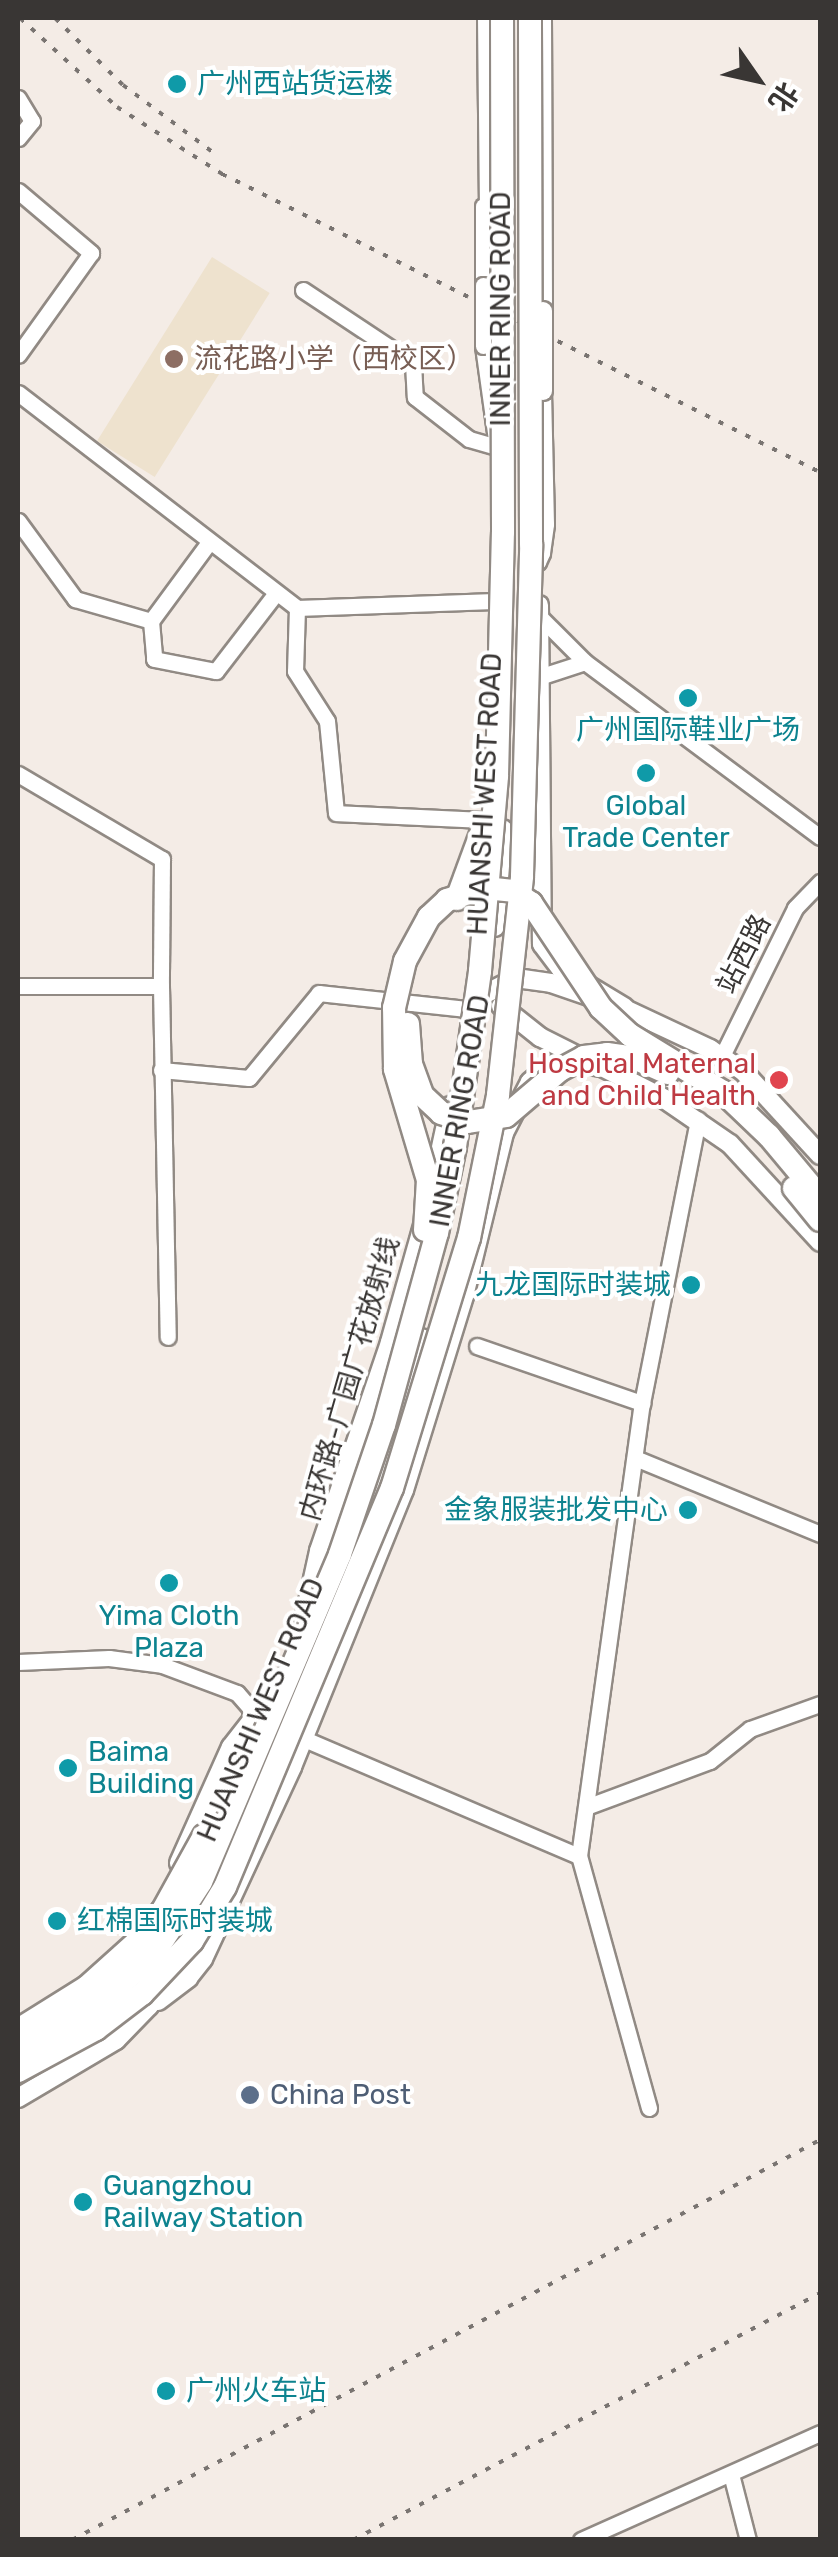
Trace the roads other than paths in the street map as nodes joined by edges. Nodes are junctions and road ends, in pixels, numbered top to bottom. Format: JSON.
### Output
{"nodes":[{"id":1,"x":492,"y":18,"type":"edge"},
{"id":2,"x":511,"y":18,"type":"edge"},
{"id":3,"x":526,"y":18,"type":"edge"},
{"id":4,"x":542,"y":18,"type":"edge"},
{"id":5,"x":18,"y":98,"type":"edge"},
{"id":6,"x":534,"y":129,"type":"junction"},
{"id":7,"x":18,"y":138,"type":"edge"},
{"id":8,"x":18,"y":190,"type":"edge"},
{"id":9,"x":492,"y":237,"type":"joint"},
{"id":10,"x":304,"y":290,"type":"dead end"},
{"id":11,"x":508,"y":298,"type":"junction"},
{"id":12,"x":18,"y":355,"type":"edge"},
{"id":13,"x":512,"y":369,"type":"junction"},
{"id":14,"x":544,"y":390,"type":"junction"},
{"id":15,"x":18,"y":393,"type":"edge"},
{"id":16,"x":542,"y":414,"type":"junction"},
{"id":17,"x":497,"y":447,"type":"junction"},
{"id":18,"x":526,"y":462,"type":"junction"},
{"id":19,"x":18,"y":521,"type":"edge"},
{"id":20,"x":210,"y":542,"type":"junction"},
{"id":21,"x":531,"y":556,"type":"junction"},
{"id":22,"x":276,"y":593,"type":"junction"},
{"id":23,"x":494,"y":601,"type":"junction"},
{"id":24,"x":297,"y":608,"type":"junction"},
{"id":25,"x":540,"y":617,"type":"junction"},
{"id":26,"x":151,"y":621,"type":"junction"},
{"id":27,"x":585,"y":662,"type":"junction"},
{"id":28,"x":542,"y":682,"type":"junction"},
{"id":29,"x":520,"y":685,"type":"junction"},
{"id":30,"x":498,"y":748,"type":"junction"},
{"id":31,"x":517,"y":770,"type":"junction"},
{"id":32,"x":18,"y":774,"type":"edge"},
{"id":33,"x":540,"y":810,"type":"junction"},
{"id":34,"x":487,"y":820,"type":"junction"},
{"id":35,"x":820,"y":837,"type":"edge"},
{"id":36,"x":508,"y":857,"type":"junction"},
{"id":37,"x":820,"y":882,"type":"edge"},
{"id":38,"x":18,"y":986,"type":"edge"},
{"id":39,"x":160,"y":986,"type":"junction"},
{"id":40,"x":484,"y":1005,"type":"junction"},
{"id":41,"x":624,"y":1007,"type":"junction"},
{"id":42,"x":722,"y":1056,"type":"junction"},
{"id":43,"x":602,"y":1067,"type":"junction"},
{"id":44,"x":161,"y":1070,"type":"junction"},
{"id":45,"x":698,"y":1119,"type":"junction"},
{"id":46,"x":820,"y":1155,"type":"edge"},
{"id":47,"x":820,"y":1176,"type":"edge"},
{"id":48,"x":820,"y":1197,"type":"edge"},
{"id":49,"x":820,"y":1220,"type":"edge"},
{"id":50,"x":820,"y":1242,"type":"edge"},
{"id":51,"x":415,"y":1256,"type":"junction"},
{"id":52,"x":436,"y":1262,"type":"junction"},
{"id":53,"x":444,"y":1290,"type":"junction"},
{"id":54,"x":464,"y":1296,"type":"junction"},
{"id":55,"x":168,"y":1337,"type":"dead end"},
{"id":56,"x":478,"y":1346,"type":"dead end"},
{"id":57,"x":388,"y":1378,"type":"junction"},
{"id":58,"x":642,"y":1403,"type":"junction"},
{"id":59,"x":635,"y":1458,"type":"junction"},
{"id":60,"x":820,"y":1534,"type":"edge"},
{"id":61,"x":311,"y":1628,"type":"junction"},
{"id":62,"x":18,"y":1662,"type":"edge"},
{"id":63,"x":282,"y":1683,"type":"junction"},
{"id":64,"x":820,"y":1704,"type":"edge"},
{"id":65,"x":251,"y":1721,"type":"junction"},
{"id":66,"x":302,"y":1738,"type":"junction"},
{"id":67,"x":238,"y":1752,"type":"joint"},
{"id":68,"x":262,"y":1775,"type":"junction"},
{"id":69,"x":586,"y":1807,"type":"junction"},
{"id":70,"x":579,"y":1856,"type":"junction"},
{"id":71,"x":148,"y":1946,"type":"junction"},
{"id":72,"x":133,"y":1963,"type":"junction"},
{"id":73,"x":176,"y":1969,"type":"junction"},
{"id":74,"x":18,"y":2028,"type":"edge"},
{"id":75,"x":75,"y":2034,"type":"junction"},
{"id":76,"x":18,"y":2048,"type":"edge"},
{"id":77,"x":50,"y":2048,"type":"junction"},
{"id":78,"x":18,"y":2060,"type":"edge"},
{"id":79,"x":49,"y":2081,"type":"junction"},
{"id":80,"x":19,"y":2087,"type":"edge"},
{"id":81,"x":649,"y":2108,"type":"dead end"},
{"id":82,"x":820,"y":2433,"type":"edge"},
{"id":83,"x":731,"y":2474,"type":"junction"},
{"id":84,"x":582,"y":2540,"type":"edge"},
{"id":85,"x":748,"y":2540,"type":"edge"}],
"edges":[{"from":1,"to":9,"type":"highway"},
{"from":1,"to":11,"type":"main road"},
{"from":1,"to":30,"type":"highway","name":"INNER RING ROAD","bridge":true},
{"from":2,"to":11,"type":"main road","name":"HUANSHI WEST ROAD"},
{"from":3,"to":6,"type":"main road"},
{"from":3,"to":21,"type":"highway","name":"INNER RING ROAD","bridge":true},
{"from":4,"to":6,"type":"main road"},
{"from":5,"to":7,"type":"street"},
{"from":6,"to":11,"type":"main road"},
{"from":8,"to":12,"type":"street"},
{"from":9,"to":11,"type":"main road"},
{"from":10,"to":17,"type":"street"},
{"from":11,"to":13,"type":"main road","name":"HUANSHI WEST ROAD"},
{"from":11,"to":13,"type":"main road","bridge":true},
{"from":11,"to":14,"type":"main road","bridge":true},
{"from":11,"to":17,"type":"street","bridge":true},
{"from":13,"to":17,"type":"main road"},
{"from":13,"to":18,"type":"main road","name":"HUANSHI WEST ROAD"},
{"from":13,"to":36,"type":"main road","name":"HUANSHI WEST ROAD"},
{"from":14,"to":16,"type":"main road"},
{"from":14,"to":21,"type":"street"},
{"from":15,"to":20,"type":"street"},
{"from":16,"to":18,"type":"main road"},
{"from":16,"to":21,"type":"main road"},
{"from":17,"to":23,"type":"main road"},
{"from":18,"to":21,"type":"main road","name":"HUANSHI WEST ROAD"},
{"from":19,"to":26,"type":"street"},
{"from":20,"to":22,"type":"street"},
{"from":20,"to":26,"type":"street"},
{"from":21,"to":25,"type":"main road"},
{"from":21,"to":29,"type":"main road","name":"HUANSHI WEST ROAD"},
{"from":21,"to":40,"type":"highway","name":"INNER RING ROAD","bridge":true},
{"from":21,"to":47,"type":"highway","bridge":true},
{"from":22,"to":24,"type":"street"},
{"from":22,"to":26,"type":"street"},
{"from":23,"to":24,"type":"street"},
{"from":23,"to":34,"type":"main road"},
{"from":24,"to":34,"type":"street"},
{"from":25,"to":27,"type":"street"},
{"from":25,"to":28,"type":"main road"},
{"from":27,"to":28,"type":"street"},
{"from":27,"to":35,"type":"street"},
{"from":28,"to":29,"type":"street"},
{"from":28,"to":33,"type":"main road"},
{"from":29,"to":31,"type":"main road","name":"HUANSHI WEST ROAD"},
{"from":30,"to":49,"type":"highway","name":"INNER RING ROAD","bridge":true},
{"from":30,"to":63,"type":"highway","name":"INNER RING ROAD","bridge":true},
{"from":31,"to":33,"type":"main road"},
{"from":31,"to":36,"type":"main road","name":"HUANSHI WEST ROAD"},
{"from":32,"to":39,"type":"street"},
{"from":33,"to":36,"type":"main road"},
{"from":33,"to":41,"type":"main road"},
{"from":34,"to":40,"type":"main road"},
{"from":36,"to":40,"type":"main road","name":"HUANSHI WEST ROAD"},
{"from":37,"to":42,"type":"street","name":"站西路"},
{"from":38,"to":39,"type":"street"},
{"from":39,"to":44,"type":"street"},
{"from":40,"to":41,"type":"main road"},
{"from":40,"to":43,"type":"main road"},
{"from":40,"to":44,"type":"street"},
{"from":40,"to":51,"type":"main road"},
{"from":40,"to":52,"type":"main road","name":"HUANSHI WEST ROAD"},
{"from":40,"to":53,"type":"main road","name":"HUANSHI WEST ROAD"},
{"from":40,"to":61,"type":"highway","bridge":true},
{"from":40,"to":80,"type":"highway","name":"INNER RING ROAD","bridge":true},
{"from":41,"to":42,"type":"main road"},
{"from":42,"to":46,"type":"main road"},
{"from":43,"to":45,"type":"main road"},
{"from":43,"to":54,"type":"main road"},
{"from":44,"to":55,"type":"street"},
{"from":45,"to":50,"type":"main road"},
{"from":45,"to":58,"type":"street"},
{"from":48,"to":63,"type":"highway","name":"内环路-广园广花放射线","bridge":true},
{"from":51,"to":52,"type":"main road"},
{"from":51,"to":57,"type":"main road"},
{"from":52,"to":57,"type":"main road","name":"HUANSHI WEST ROAD"},
{"from":53,"to":54,"type":"main road"},
{"from":53,"to":68,"type":"main road","name":"HUANSHI WEST ROAD"},
{"from":54,"to":66,"type":"main road"},
{"from":56,"to":58,"type":"street"},
{"from":57,"to":61,"type":"main road","name":"HUANSHI WEST ROAD"},
{"from":58,"to":59,"type":"street"},
{"from":59,"to":60,"type":"street"},
{"from":59,"to":69,"type":"street"},
{"from":61,"to":63,"type":"main road","name":"HUANSHI WEST ROAD"},
{"from":61,"to":68,"type":"highway"},
{"from":62,"to":65,"type":"street"},
{"from":63,"to":65,"type":"main road"},
{"from":63,"to":71,"type":"main road","name":"HUANSHI WEST ROAD"},
{"from":63,"to":76,"type":"highway","name":"INNER RING ROAD","bridge":true},
{"from":64,"to":69,"type":"street"},
{"from":65,"to":67,"type":"main road"},
{"from":65,"to":72,"type":"main road"},
{"from":66,"to":70,"type":"street"},
{"from":66,"to":73,"type":"main road"},
{"from":67,"to":74,"type":"highway","bridge":true},
{"from":68,"to":73,"type":"main road","name":"HUANSHI WEST ROAD"},
{"from":69,"to":70,"type":"street"},
{"from":70,"to":81,"type":"street"},
{"from":71,"to":72,"type":"main road","name":"HUANSHI WEST ROAD"},
{"from":71,"to":73,"type":"main road"},
{"from":72,"to":74,"type":"main road","name":"HUANSHI WEST ROAD"},
{"from":73,"to":75,"type":"main road"},
{"from":73,"to":79,"type":"main road","name":"HUANSHI WEST ROAD"},
{"from":75,"to":77,"type":"main road"},
{"from":75,"to":79,"type":"main road"},
{"from":77,"to":78,"type":"main road"},
{"from":77,"to":80,"type":"main road"},
{"from":79,"to":80,"type":"main road","name":"HUANSHI WEST ROAD"},
{"from":82,"to":83,"type":"street"},
{"from":83,"to":84,"type":"street"},
{"from":83,"to":85,"type":"street"}]}
